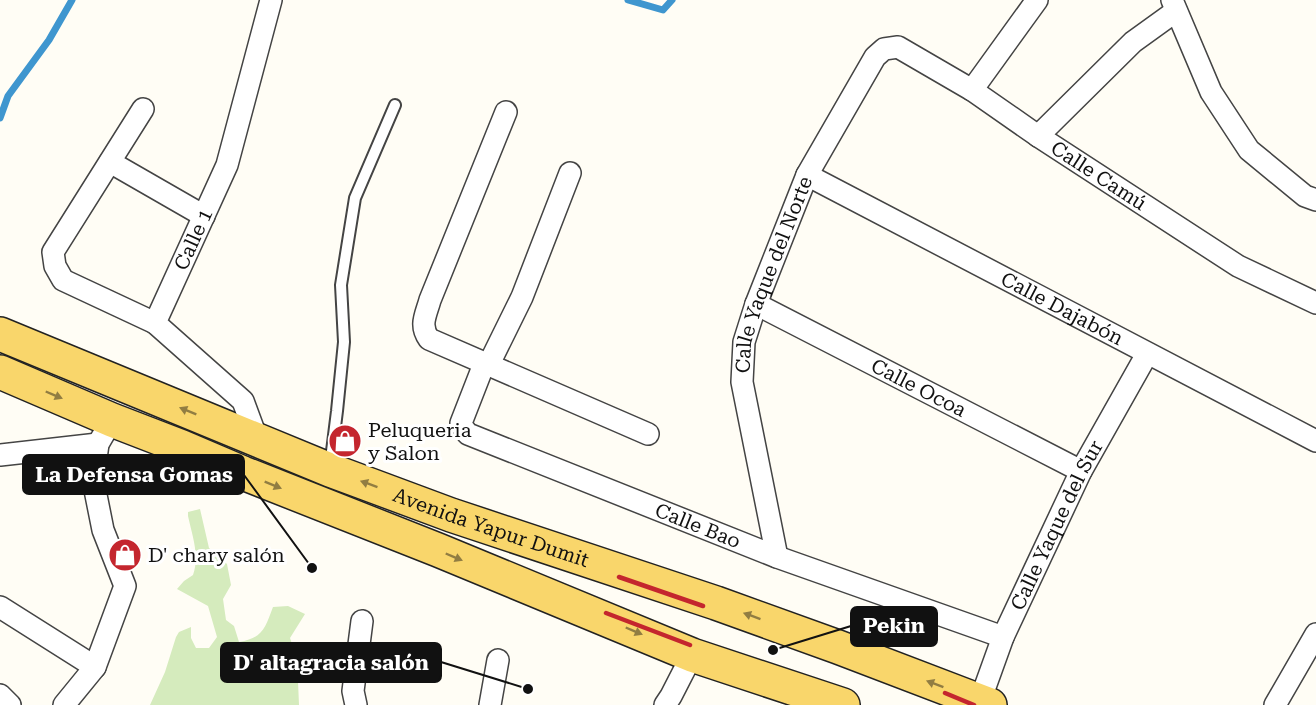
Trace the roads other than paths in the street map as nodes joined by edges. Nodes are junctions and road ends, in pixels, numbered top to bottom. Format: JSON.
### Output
{"nodes":[{"id":1,"x":272,"y":0,"type":"edge"},
{"id":2,"x":1037,"y":0,"type":"edge"},
{"id":3,"x":1174,"y":5,"type":"edge"},
{"id":4,"x":884,"y":49,"type":"joint"},
{"id":5,"x":972,"y":90,"type":"junction"},
{"id":6,"x":395,"y":105,"type":"dead end"},
{"id":7,"x":143,"y":109,"type":"dead end"},
{"id":8,"x":506,"y":112,"type":"dead end"},
{"id":9,"x":1038,"y":136,"type":"junction"},
{"id":10,"x":110,"y":162,"type":"junction"},
{"id":11,"x":570,"y":173,"type":"dead end"},
{"id":12,"x":807,"y":175,"type":"junction"},
{"id":13,"x":1316,"y":200,"type":"edge"},
{"id":14,"x":204,"y":216,"type":"junction"},
{"id":15,"x":1316,"y":303,"type":"edge"},
{"id":16,"x":756,"y":304,"type":"junction"},
{"id":17,"x":155,"y":323,"type":"junction"},
{"id":18,"x":0,"y":334,"type":"edge"},
{"id":19,"x":1147,"y":354,"type":"junction"},
{"id":20,"x":486,"y":365,"type":"junction"},
{"id":21,"x":0,"y":372,"type":"edge"},
{"id":22,"x":105,"y":432,"type":"junction"},
{"id":23,"x":648,"y":434,"type":"dead end"},
{"id":24,"x":257,"y":439,"type":"junction"},
{"id":25,"x":1316,"y":441,"type":"edge"},
{"id":26,"x":0,"y":455,"type":"edge"},
{"id":27,"x":330,"y":470,"type":"junction"},
{"id":28,"x":1081,"y":471,"type":"junction"},
{"id":29,"x":777,"y":557,"type":"junction"},
{"id":30,"x":0,"y":607,"type":"edge"},
{"id":31,"x":362,"y":621,"type":"dead end"},
{"id":32,"x":1316,"y":634,"type":"edge"},
{"id":33,"x":1003,"y":637,"type":"junction"},
{"id":34,"x":692,"y":656,"type":"junction"},
{"id":35,"x":498,"y":660,"type":"dead end"},
{"id":36,"x":95,"y":667,"type":"junction"},
{"id":37,"x":0,"y":695,"type":"edge"},
{"id":38,"x":985,"y":703,"type":"edge"},
{"id":39,"x":10,"y":705,"type":"edge"},
{"id":40,"x":64,"y":705,"type":"edge"},
{"id":41,"x":356,"y":705,"type":"edge"},
{"id":42,"x":490,"y":705,"type":"edge"},
{"id":43,"x":665,"y":705,"type":"edge"},
{"id":44,"x":843,"y":705,"type":"edge"},
{"id":45,"x":1275,"y":705,"type":"edge"}],
"edges":[{"from":1,"to":14,"type":"street","name":"Calle 1"},
{"from":2,"to":5,"type":"street"},
{"from":3,"to":9,"type":"street"},
{"from":3,"to":13,"type":"street"},
{"from":4,"to":5,"type":"street","name":"Calle Camú"},
{"from":4,"to":12,"type":"street","name":"Calle Yaque del Norte"},
{"from":5,"to":9,"type":"street","name":"Calle Camú"},
{"from":6,"to":27,"type":"lane"},
{"from":7,"to":10,"type":"street"},
{"from":8,"to":20,"type":"street"},
{"from":9,"to":15,"type":"street","name":"Calle Camú"},
{"from":10,"to":14,"type":"street"},
{"from":10,"to":17,"type":"street"},
{"from":11,"to":20,"type":"street"},
{"from":12,"to":16,"type":"street","name":"Calle Yaque del Norte"},
{"from":12,"to":19,"type":"street","name":"Calle Dajabón"},
{"from":14,"to":17,"type":"street","name":"Calle 1"},
{"from":16,"to":28,"type":"street","name":"Calle Ocoa"},
{"from":16,"to":29,"type":"street","name":"Calle Yaque del Norte"},
{"from":17,"to":24,"type":"street"},
{"from":24,"to":18,"type":"main road","name":"Avenida Yapur Dumit","one_way":true},
{"from":19,"to":25,"type":"street","name":"Calle Dajabón"},
{"from":19,"to":28,"type":"street","name":"Calle Yaque del Sur"},
{"from":20,"to":23,"type":"street"},
{"from":20,"to":29,"type":"street","name":"Calle Bao"},
{"from":21,"to":22,"type":"main road","name":"Avenida Yapur Dumit","one_way":true},
{"from":22,"to":26,"type":"street"},
{"from":22,"to":34,"type":"main road","name":"Avenida Yapur Dumit","one_way":true},
{"from":22,"to":36,"type":"street"},
{"from":24,"to":27,"type":"main road","name":"Avenida Yapur Dumit"},
{"from":38,"to":27,"type":"main road","name":"Avenida Yapur Dumit","one_way":true},
{"from":28,"to":33,"type":"street","name":"Calle Yaque del Sur"},
{"from":29,"to":33,"type":"street","name":"Calle Bao"},
{"from":30,"to":36,"type":"street"},
{"from":31,"to":41,"type":"street"},
{"from":32,"to":45,"type":"street"},
{"from":33,"to":38,"type":"street","name":"Calle Yaque del Sur"},
{"from":34,"to":43,"type":"street"},
{"from":34,"to":44,"type":"main road","name":"Avenida Yapur Dumit"},
{"from":35,"to":42,"type":"street"},
{"from":36,"to":40,"type":"street"},
{"from":37,"to":39,"type":"street"}]}
